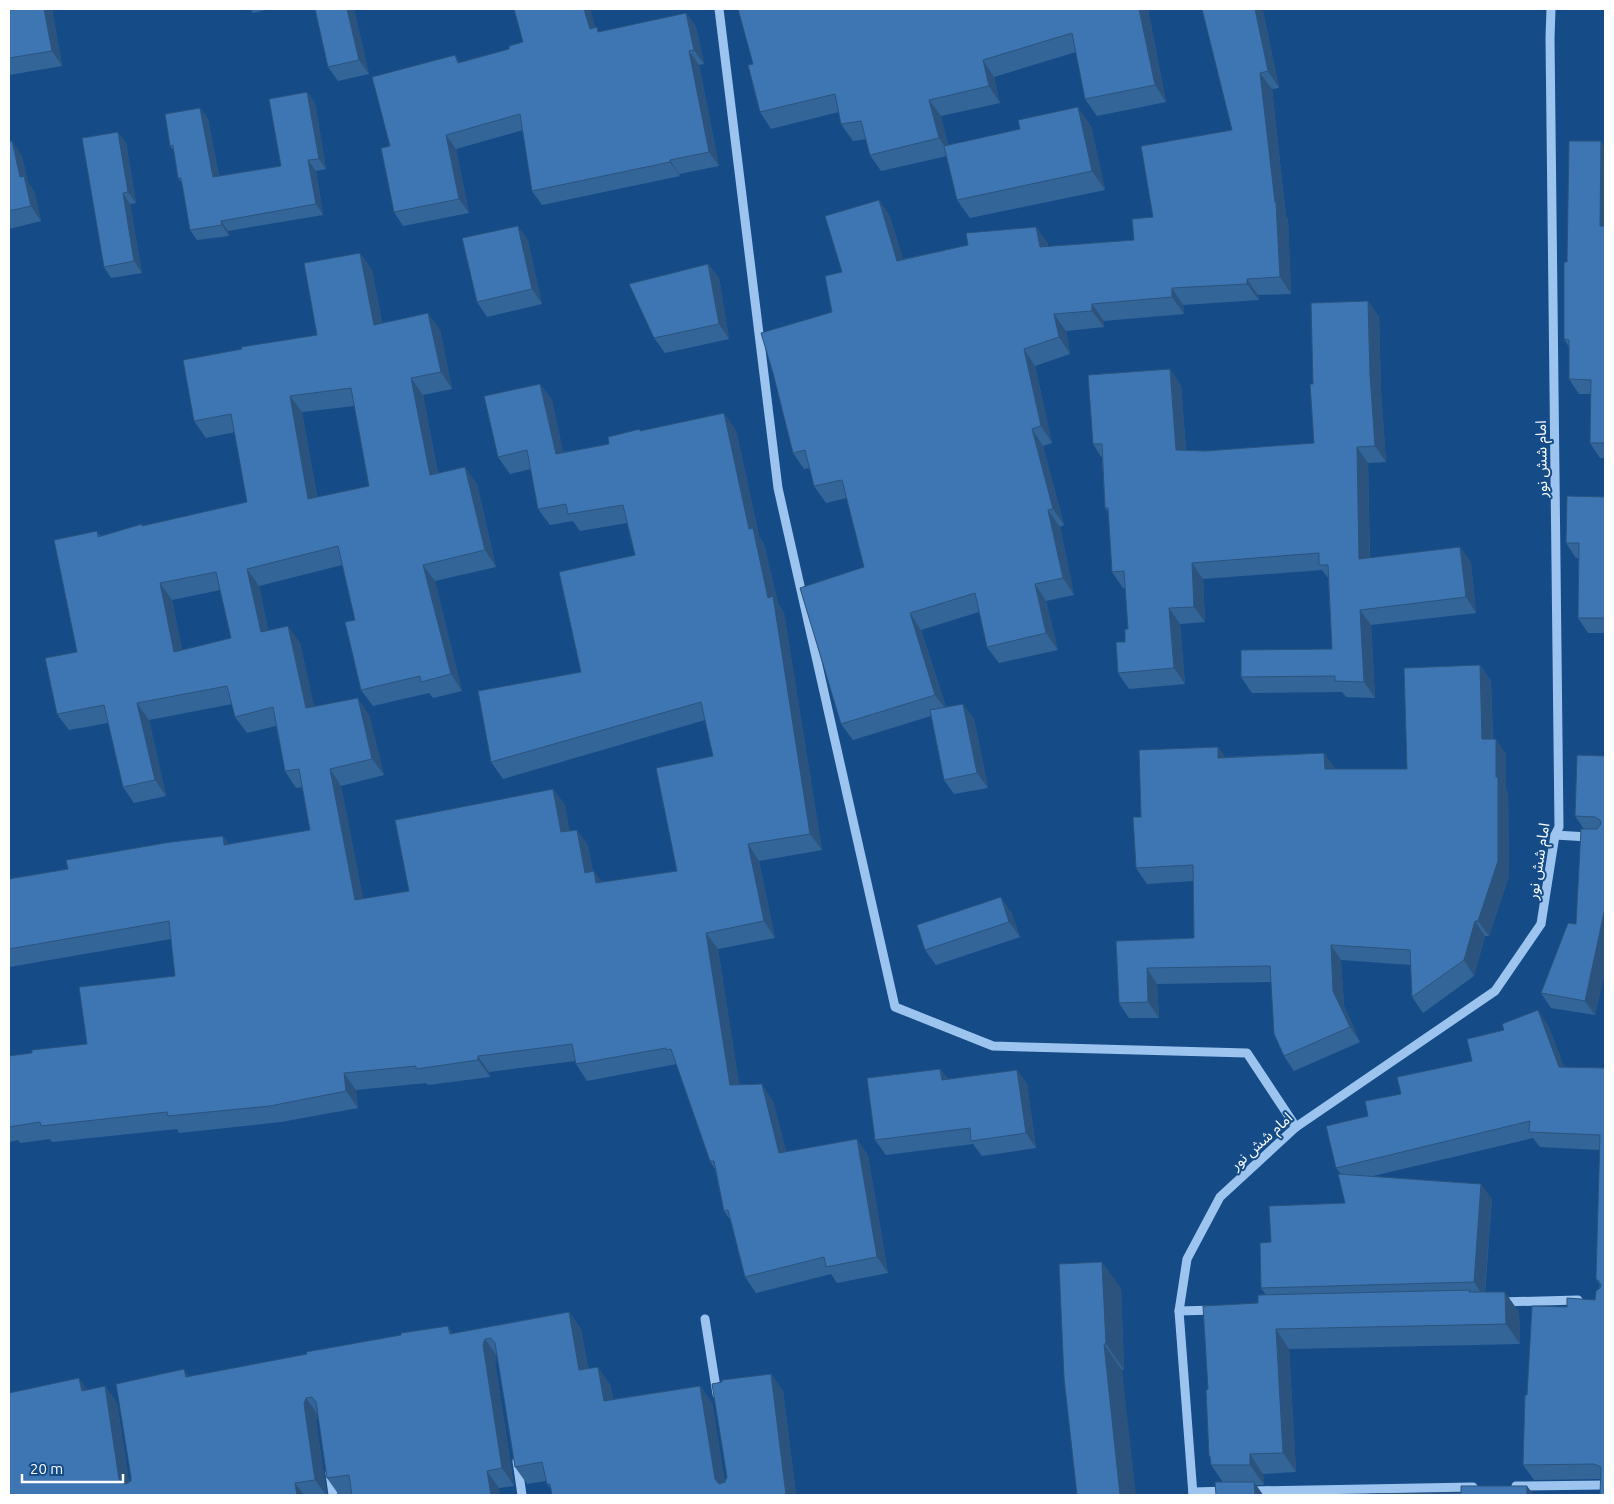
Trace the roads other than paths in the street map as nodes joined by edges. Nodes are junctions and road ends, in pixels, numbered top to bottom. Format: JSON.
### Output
{"nodes":[{"id":1,"x":719,"y":9,"type":"edge"},
{"id":2,"x":1551,"y":9,"type":"edge"},
{"id":3,"x":1555,"y":835,"type":"junction"},
{"id":4,"x":1605,"y":838,"type":"edge"},
{"id":5,"x":1296,"y":1127,"type":"junction"},
{"id":6,"x":1585,"y":1300,"type":"edge"},
{"id":7,"x":1496,"y":1302,"type":"edge"},
{"id":8,"x":1228,"y":1309,"type":"edge"},
{"id":9,"x":1179,"y":1310,"type":"junction"},
{"id":10,"x":705,"y":1319,"type":"dead end"},
{"id":11,"x":719,"y":1407,"type":"edge"},
{"id":12,"x":515,"y":1448,"type":"edge"},
{"id":13,"x":329,"y":1467,"type":"edge"},
{"id":14,"x":1605,"y":1484,"type":"edge"},
{"id":15,"x":1507,"y":1486,"type":"edge"},
{"id":16,"x":1478,"y":1487,"type":"edge"},
{"id":17,"x":1193,"y":1494,"type":"edge"},
{"id":18,"x":333,"y":1495,"type":"edge"},
{"id":19,"x":522,"y":1495,"type":"edge"}],
"edges":[{"from":1,"to":5,"type":"street"},
{"from":2,"to":3,"type":"street","name":"امام شش نور"},
{"from":3,"to":4,"type":"street"},
{"from":3,"to":5,"type":"street","name":"امام شش نور"},
{"from":5,"to":9,"type":"street","name":"امام شش نور"},
{"from":6,"to":7,"type":"street"},
{"from":8,"to":9,"type":"street"},
{"from":9,"to":17,"type":"street","name":"امام شش نور"},
{"from":10,"to":11,"type":"street"},
{"from":12,"to":19,"type":"street"},
{"from":13,"to":18,"type":"street"},
{"from":14,"to":15,"type":"street"},
{"from":16,"to":17,"type":"street"}]}
